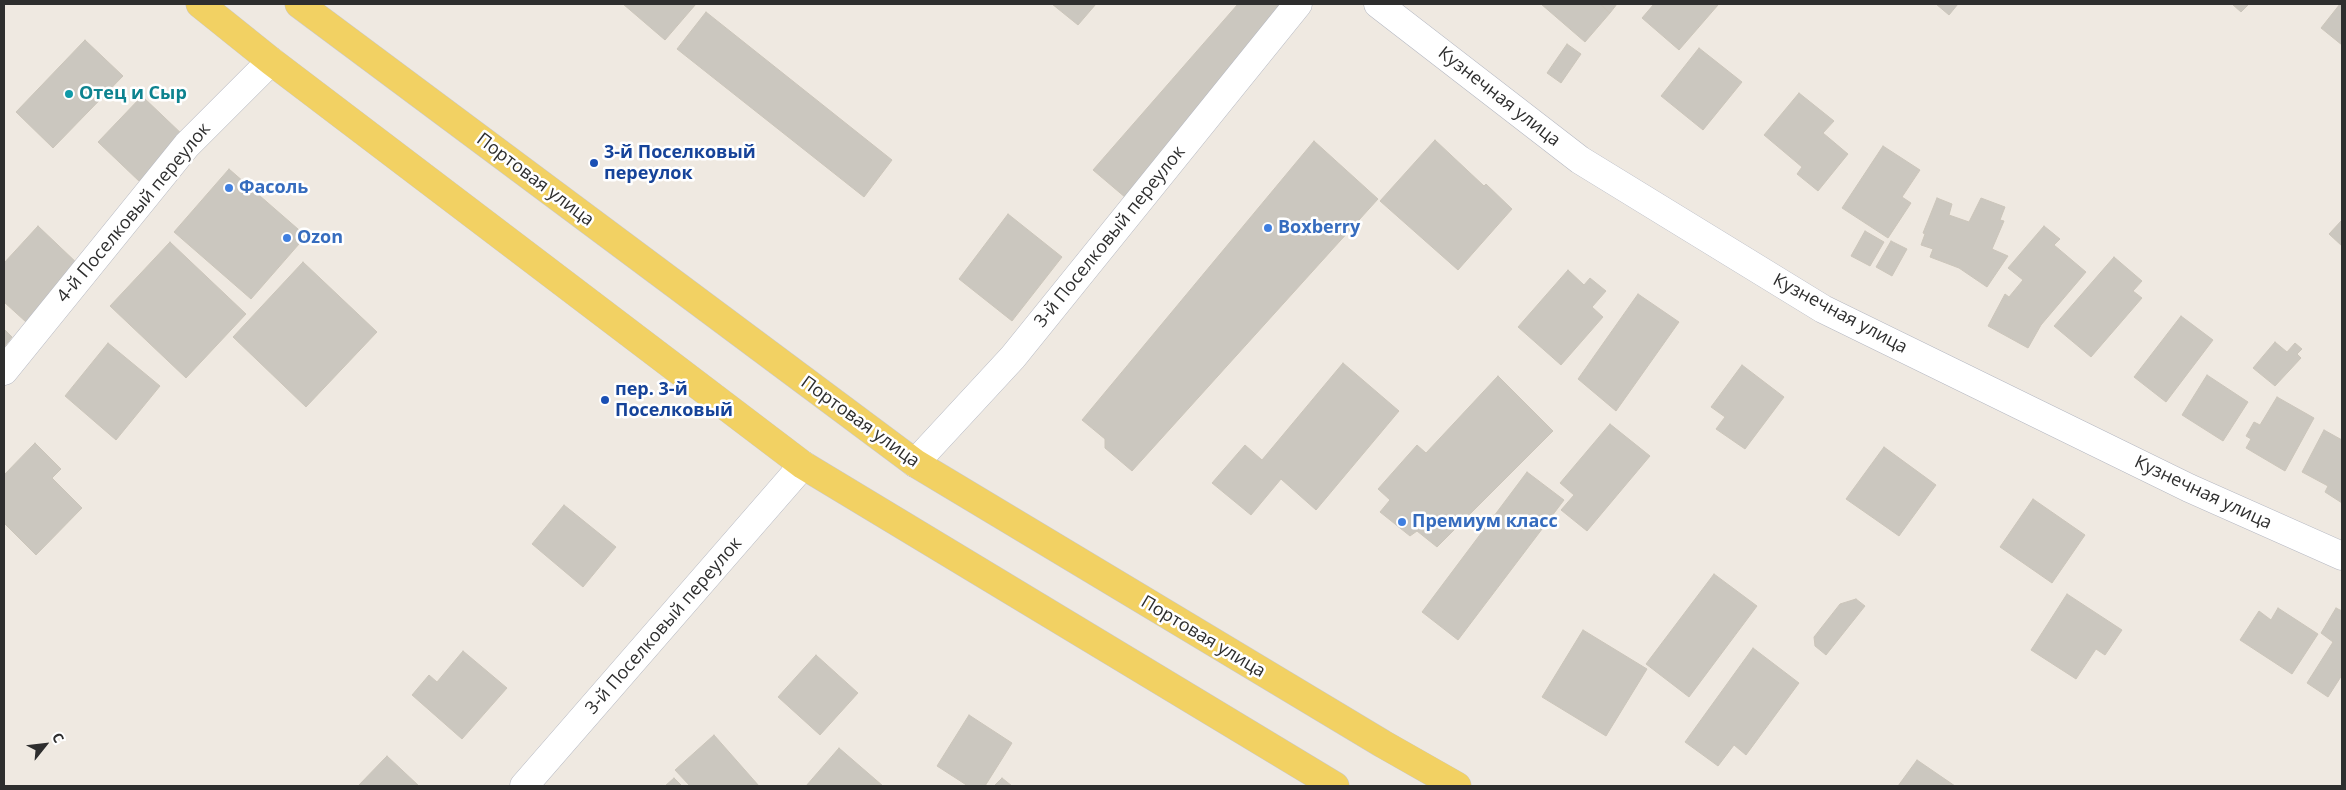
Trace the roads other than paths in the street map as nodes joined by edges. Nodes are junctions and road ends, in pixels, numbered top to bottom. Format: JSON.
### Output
{"nodes":[{"id":1,"x":200,"y":4,"type":"edge"},
{"id":2,"x":298,"y":4,"type":"edge"},
{"id":3,"x":1298,"y":4,"type":"edge"},
{"id":4,"x":1378,"y":4,"type":"edge"},
{"id":5,"x":271,"y":61,"type":"junction"},
{"id":6,"x":4,"y":371,"type":"edge"},
{"id":7,"x":915,"y":463,"type":"junction"},
{"id":8,"x":803,"y":465,"type":"junction"},
{"id":9,"x":2342,"y":556,"type":"edge"},
{"id":10,"x":524,"y":786,"type":"edge"},
{"id":11,"x":1335,"y":786,"type":"edge"},
{"id":12,"x":1457,"y":786,"type":"edge"}],
"edges":[{"from":1,"to":5,"type":"main road"},
{"from":2,"to":7,"type":"main road","name":"Портовая улица"},
{"from":3,"to":7,"type":"street","name":"3-й Поселковый переулок"},
{"from":4,"to":9,"type":"street","name":"Кузнечная улица"},
{"from":5,"to":6,"type":"street","name":"4-й Поселковый переулок"},
{"from":5,"to":8,"type":"main road"},
{"from":7,"to":12,"type":"main road","name":"Портовая улица"},
{"from":8,"to":10,"type":"street","name":"3-й Поселковый переулок"},
{"from":8,"to":11,"type":"main road"}]}
